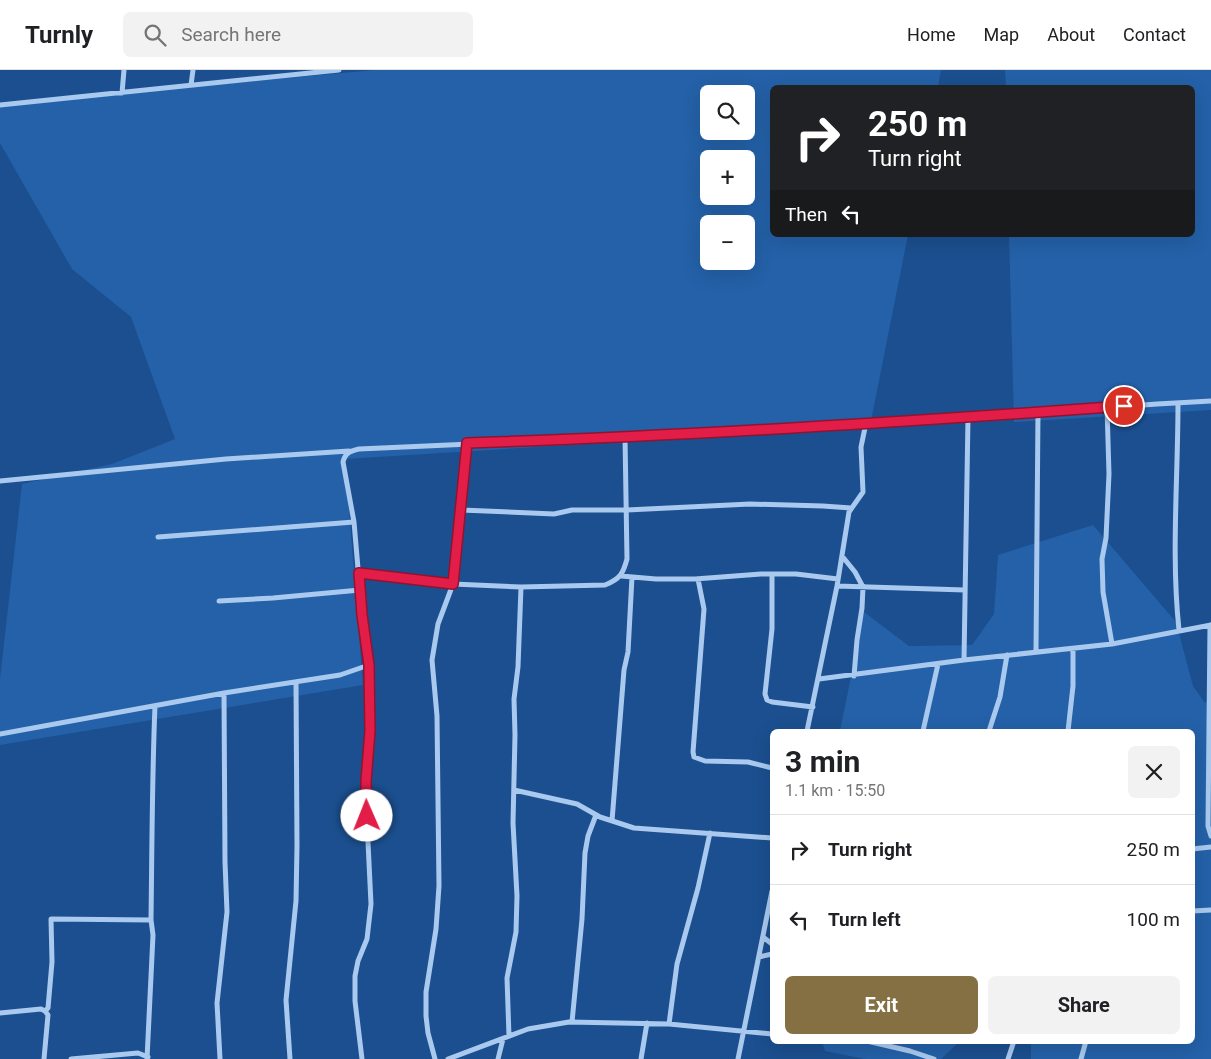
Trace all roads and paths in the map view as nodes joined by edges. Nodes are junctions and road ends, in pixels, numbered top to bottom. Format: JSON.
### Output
{"nodes":[{"id":1,"x":124,"y":70,"type":"edge"},
{"id":2,"x":193,"y":70,"type":"edge"},
{"id":3,"x":261,"y":70,"type":"edge"},
{"id":4,"x":335,"y":70,"type":"edge"},
{"id":5,"x":340,"y":70,"type":"edge"},
{"id":6,"x":262,"y":78,"type":"junction"},
{"id":7,"x":191,"y":86,"type":"junction"},
{"id":8,"x":122,"y":93,"type":"junction"},
{"id":9,"x":0,"y":105,"type":"edge"},
{"id":10,"x":1211,"y":401,"type":"edge"},
{"id":11,"x":1178,"y":403,"type":"junction"},
{"id":12,"x":1107,"y":407,"type":"junction"},
{"id":13,"x":1038,"y":412,"type":"junction"},
{"id":14,"x":968,"y":418,"type":"junction"},
{"id":15,"x":866,"y":423,"type":"junction"},
{"id":16,"x":625,"y":437,"type":"junction"},
{"id":17,"x":467,"y":443,"type":"junction"},
{"id":18,"x":349,"y":451,"type":"junction"},
{"id":19,"x":0,"y":480,"type":"edge"},
{"id":20,"x":851,"y":508,"type":"junction"},
{"id":21,"x":461,"y":510,"type":"junction"},
{"id":22,"x":627,"y":510,"type":"junction"},
{"id":23,"x":354,"y":522,"type":"junction"},
{"id":24,"x":158,"y":537,"type":"dead end"},
{"id":25,"x":842,"y":556,"type":"junction"},
{"id":26,"x":359,"y":573,"type":"junction"},
{"id":27,"x":772,"y":574,"type":"junction"},
{"id":28,"x":621,"y":576,"type":"junction"},
{"id":29,"x":632,"y":577,"type":"junction"},
{"id":30,"x":698,"y":579,"type":"junction"},
{"id":31,"x":838,"y":579,"type":"junction"},
{"id":32,"x":453,"y":584,"type":"junction"},
{"id":33,"x":837,"y":586,"type":"junction"},
{"id":34,"x":521,"y":587,"type":"junction"},
{"id":35,"x":863,"y":587,"type":"junction"},
{"id":36,"x":360,"y":590,"type":"junction"},
{"id":37,"x":966,"y":590,"type":"junction"},
{"id":38,"x":219,"y":601,"type":"dead end"},
{"id":39,"x":1210,"y":625,"type":"edge"},
{"id":40,"x":1179,"y":630,"type":"junction"},
{"id":41,"x":1112,"y":644,"type":"junction"},
{"id":42,"x":1073,"y":648,"type":"junction"},
{"id":43,"x":1036,"y":651,"type":"junction"},
{"id":44,"x":1007,"y":655,"type":"junction"},
{"id":45,"x":964,"y":660,"type":"junction"},
{"id":46,"x":938,"y":664,"type":"junction"},
{"id":47,"x":369,"y":665,"type":"junction"},
{"id":48,"x":854,"y":676,"type":"junction"},
{"id":49,"x":819,"y":679,"type":"junction"},
{"id":50,"x":296,"y":682,"type":"junction"},
{"id":51,"x":224,"y":693,"type":"junction"},
{"id":52,"x":155,"y":706,"type":"junction"},
{"id":53,"x":813,"y":707,"type":"junction"},
{"id":54,"x":808,"y":729,"type":"edge"},
{"id":55,"x":923,"y":729,"type":"edge"},
{"id":56,"x":990,"y":729,"type":"edge"},
{"id":57,"x":1068,"y":729,"type":"edge"},
{"id":58,"x":0,"y":734,"type":"edge"},
{"id":59,"x":770,"y":768,"type":"edge"},
{"id":60,"x":514,"y":790,"type":"junction"},
{"id":61,"x":596,"y":815,"type":"junction"},
{"id":62,"x":612,"y":821,"type":"junction"},
{"id":63,"x":710,"y":833,"type":"junction"},
{"id":64,"x":1211,"y":836,"type":"edge"},
{"id":65,"x":770,"y":838,"type":"edge"},
{"id":66,"x":1211,"y":847,"type":"edge"},
{"id":67,"x":1195,"y":849,"type":"edge"},
{"id":68,"x":770,"y":901,"type":"edge"},
{"id":69,"x":1211,"y":910,"type":"edge"},
{"id":70,"x":1195,"y":911,"type":"edge"},
{"id":71,"x":151,"y":920,"type":"junction"},
{"id":72,"x":763,"y":937,"type":"junction"},
{"id":73,"x":770,"y":942,"type":"edge"},
{"id":74,"x":770,"y":954,"type":"edge"},
{"id":75,"x":759,"y":957,"type":"junction"},
{"id":76,"x":45,"y":1011,"type":"junction"},
{"id":77,"x":0,"y":1013,"type":"edge"},
{"id":78,"x":572,"y":1022,"type":"junction"},
{"id":79,"x":647,"y":1024,"type":"junction"},
{"id":80,"x":669,"y":1024,"type":"junction"},
{"id":81,"x":744,"y":1031,"type":"junction"},
{"id":82,"x":770,"y":1034,"type":"edge"},
{"id":83,"x":509,"y":1036,"type":"junction"},
{"id":84,"x":503,"y":1038,"type":"junction"},
{"id":85,"x":880,"y":1044,"type":"edge"},
{"id":86,"x":1013,"y":1044,"type":"edge"},
{"id":87,"x":1085,"y":1044,"type":"edge"},
{"id":88,"x":148,"y":1058,"type":"edge"},
{"id":89,"x":44,"y":1059,"type":"edge"},
{"id":90,"x":71,"y":1059,"type":"edge"},
{"id":91,"x":220,"y":1059,"type":"edge"},
{"id":92,"x":290,"y":1059,"type":"edge"},
{"id":93,"x":362,"y":1059,"type":"edge"},
{"id":94,"x":435,"y":1059,"type":"edge"},
{"id":95,"x":448,"y":1059,"type":"edge"},
{"id":96,"x":498,"y":1059,"type":"edge"},
{"id":97,"x":641,"y":1059,"type":"edge"},
{"id":98,"x":738,"y":1059,"type":"edge"},
{"id":99,"x":934,"y":1059,"type":"edge"},
{"id":100,"x":1008,"y":1059,"type":"edge"},
{"id":101,"x":1081,"y":1059,"type":"edge"}],
"edges":[{"from":1,"to":8,"type":"street"},
{"from":2,"to":7,"type":"street"},
{"from":3,"to":6,"type":"street"},
{"from":4,"to":5,"type":"street"},
{"from":4,"to":6,"type":"street"},
{"from":6,"to":7,"type":"street"},
{"from":7,"to":8,"type":"street"},
{"from":8,"to":9,"type":"street"},
{"from":10,"to":11,"type":"street"},
{"from":11,"to":12,"type":"street"},
{"from":11,"to":40,"type":"street"},
{"from":12,"to":13,"type":"street"},
{"from":12,"to":41,"type":"street"},
{"from":13,"to":14,"type":"street"},
{"from":13,"to":43,"type":"street"},
{"from":14,"to":15,"type":"street"},
{"from":14,"to":37,"type":"street"},
{"from":15,"to":16,"type":"street"},
{"from":15,"to":20,"type":"street"},
{"from":16,"to":17,"type":"street"},
{"from":16,"to":22,"type":"street"},
{"from":17,"to":18,"type":"street"},
{"from":17,"to":21,"type":"street"},
{"from":18,"to":19,"type":"street"},
{"from":18,"to":23,"type":"street"},
{"from":20,"to":22,"type":"street"},
{"from":20,"to":25,"type":"street"},
{"from":21,"to":22,"type":"street"},
{"from":21,"to":32,"type":"street"},
{"from":22,"to":28,"type":"street"},
{"from":23,"to":24,"type":"street"},
{"from":23,"to":26,"type":"street"},
{"from":25,"to":31,"type":"street"},
{"from":25,"to":35,"type":"street"},
{"from":26,"to":32,"type":"street"},
{"from":26,"to":36,"type":"street"},
{"from":27,"to":30,"type":"street"},
{"from":27,"to":31,"type":"street"},
{"from":27,"to":53,"type":"street"},
{"from":28,"to":29,"type":"street"},
{"from":28,"to":34,"type":"street"},
{"from":29,"to":30,"type":"street"},
{"from":29,"to":62,"type":"street"},
{"from":30,"to":59,"type":"street"},
{"from":31,"to":33,"type":"street"},
{"from":32,"to":34,"type":"street"},
{"from":32,"to":94,"type":"street"},
{"from":33,"to":35,"type":"street"},
{"from":33,"to":49,"type":"street"},
{"from":34,"to":60,"type":"street"},
{"from":35,"to":37,"type":"street"},
{"from":35,"to":48,"type":"street"},
{"from":36,"to":38,"type":"street"},
{"from":36,"to":47,"type":"street"},
{"from":37,"to":45,"type":"street"},
{"from":39,"to":40,"type":"street"},
{"from":39,"to":64,"type":"street"},
{"from":40,"to":41,"type":"street"},
{"from":41,"to":42,"type":"street"},
{"from":42,"to":43,"type":"street"},
{"from":42,"to":57,"type":"street"},
{"from":43,"to":44,"type":"street"},
{"from":44,"to":45,"type":"street"},
{"from":44,"to":56,"type":"street"},
{"from":45,"to":46,"type":"street"},
{"from":46,"to":48,"type":"street"},
{"from":46,"to":55,"type":"street"},
{"from":47,"to":50,"type":"street"},
{"from":47,"to":93,"type":"street"},
{"from":48,"to":49,"type":"street"},
{"from":49,"to":53,"type":"street"},
{"from":50,"to":51,"type":"street"},
{"from":50,"to":92,"type":"street"},
{"from":51,"to":52,"type":"street"},
{"from":51,"to":91,"type":"street"},
{"from":52,"to":58,"type":"street"},
{"from":52,"to":71,"type":"street"},
{"from":53,"to":54,"type":"street"},
{"from":60,"to":61,"type":"street"},
{"from":60,"to":83,"type":"street"},
{"from":61,"to":62,"type":"street"},
{"from":61,"to":78,"type":"street"},
{"from":62,"to":63,"type":"street"},
{"from":63,"to":65,"type":"street"},
{"from":63,"to":80,"type":"street"},
{"from":66,"to":67,"type":"street"},
{"from":68,"to":72,"type":"street"},
{"from":69,"to":70,"type":"street"},
{"from":71,"to":76,"type":"street"},
{"from":71,"to":88,"type":"street"},
{"from":72,"to":73,"type":"street"},
{"from":72,"to":75,"type":"street"},
{"from":74,"to":75,"type":"street"},
{"from":75,"to":81,"type":"street"},
{"from":76,"to":77,"type":"street"},
{"from":76,"to":89,"type":"street"},
{"from":78,"to":79,"type":"street"},
{"from":78,"to":83,"type":"street"},
{"from":79,"to":80,"type":"street"},
{"from":79,"to":97,"type":"street"},
{"from":80,"to":81,"type":"street"},
{"from":81,"to":82,"type":"street"},
{"from":81,"to":98,"type":"street"},
{"from":83,"to":84,"type":"street"},
{"from":84,"to":95,"type":"street"},
{"from":84,"to":96,"type":"street"},
{"from":85,"to":99,"type":"street"},
{"from":86,"to":100,"type":"street"},
{"from":87,"to":101,"type":"street"},
{"from":88,"to":90,"type":"street"}]}
